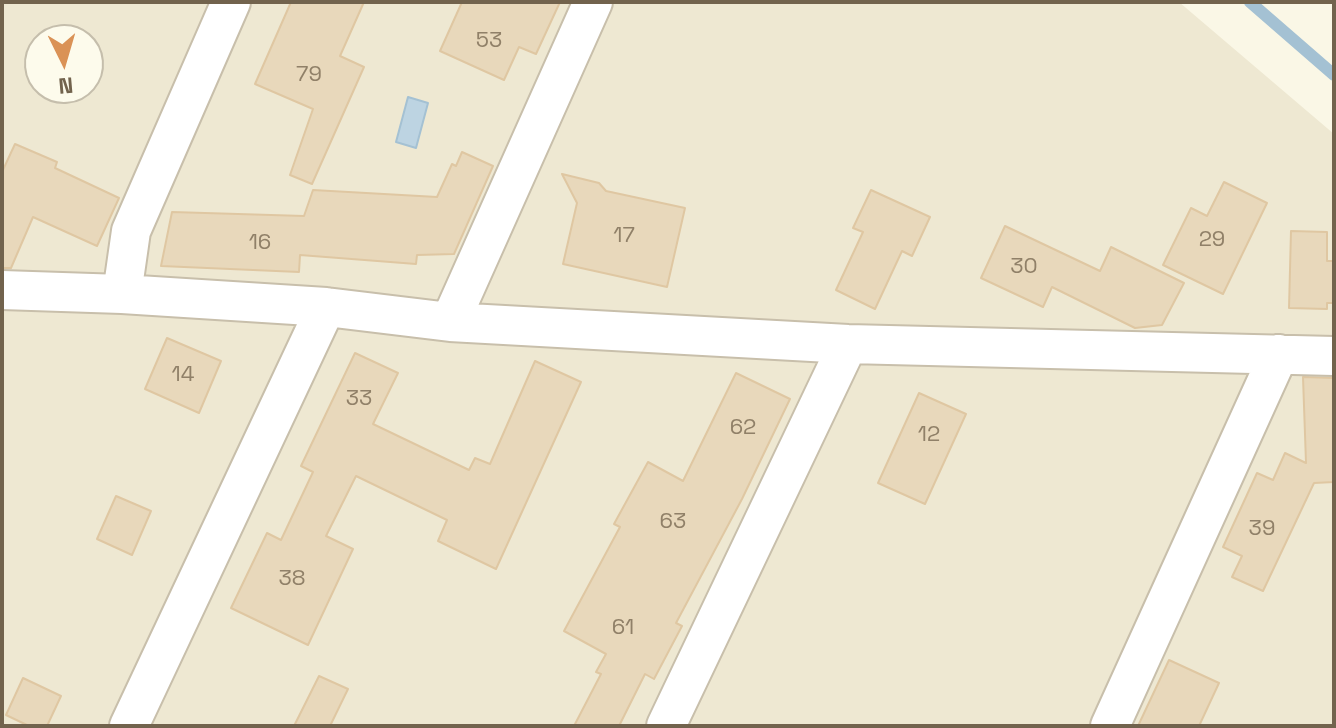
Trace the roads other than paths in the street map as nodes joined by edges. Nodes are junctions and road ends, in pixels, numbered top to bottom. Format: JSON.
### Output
{"nodes":[{"id":1,"x":231,"y":2,"type":"edge"},
{"id":2,"x":593,"y":2,"type":"edge"},
{"id":3,"x":2,"y":290,"type":"edge"},
{"id":4,"x":122,"y":294,"type":"junction"},
{"id":5,"x":326,"y":307,"type":"junction"},
{"id":6,"x":450,"y":322,"type":"junction"},
{"id":7,"x":848,"y":344,"type":"junction"},
{"id":8,"x":1279,"y":354,"type":"junction"},
{"id":9,"x":1334,"y":356,"type":"edge"},
{"id":10,"x":129,"y":726,"type":"edge"},
{"id":11,"x":666,"y":726,"type":"edge"},
{"id":12,"x":1110,"y":726,"type":"edge"}],
"edges":[{"from":1,"to":4,"type":"street"},
{"from":2,"to":6,"type":"street"},
{"from":3,"to":4,"type":"street"},
{"from":4,"to":5,"type":"street"},
{"from":5,"to":6,"type":"street"},
{"from":5,"to":10,"type":"street"},
{"from":6,"to":7,"type":"street"},
{"from":7,"to":8,"type":"street"},
{"from":7,"to":11,"type":"street"},
{"from":8,"to":9,"type":"street"},
{"from":8,"to":12,"type":"street"}]}
